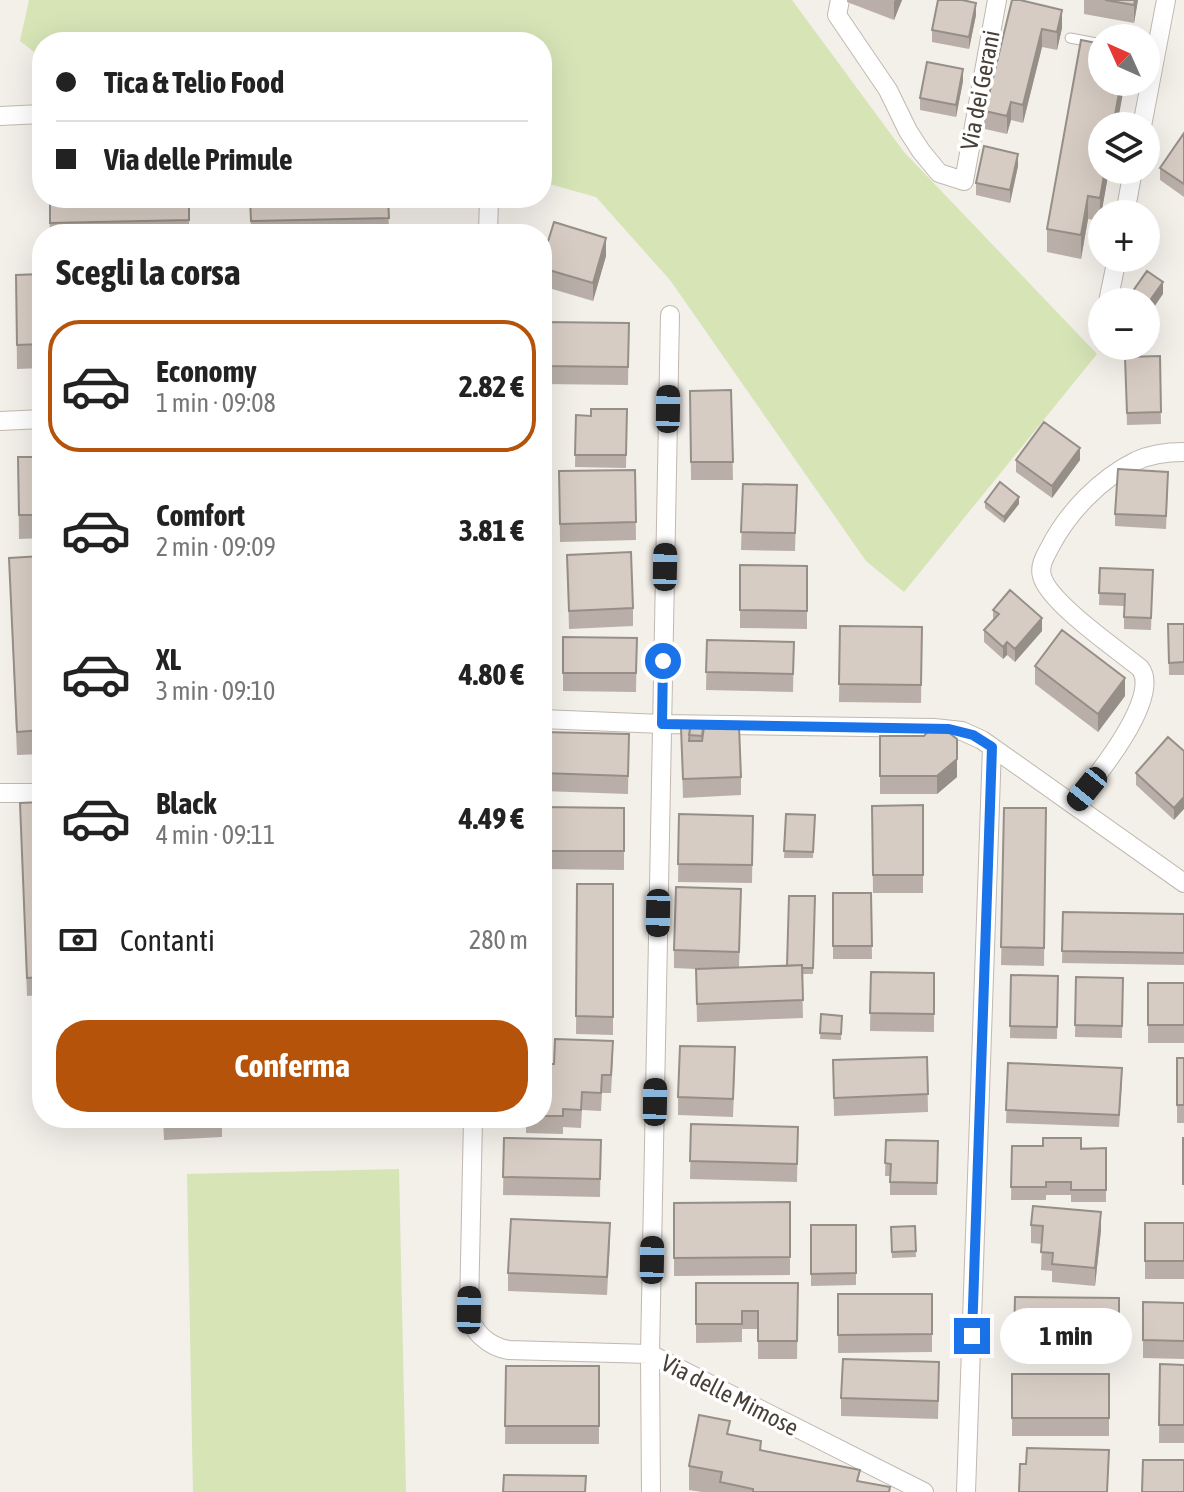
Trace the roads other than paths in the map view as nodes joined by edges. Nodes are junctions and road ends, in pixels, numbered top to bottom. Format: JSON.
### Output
{"nodes":[{"id":1,"x":840,"y":0,"type":"edge"},
{"id":2,"x":997,"y":0,"type":"edge"},
{"id":3,"x":1166,"y":0,"type":"edge"},
{"id":4,"x":1159,"y":24,"type":"edge"},
{"id":5,"x":1070,"y":38,"type":"dead end"},
{"id":6,"x":1088,"y":41,"type":"edge"},
{"id":7,"x":32,"y":114,"type":"edge"},
{"id":8,"x":0,"y":116,"type":"edge"},
{"id":9,"x":670,"y":315,"type":"dead end"},
{"id":10,"x":32,"y":419,"type":"edge"},
{"id":11,"x":0,"y":421,"type":"edge"},
{"id":12,"x":1184,"y":452,"type":"edge"},
{"id":13,"x":552,"y":719,"type":"edge"},
{"id":14,"x":662,"y":724,"type":"junction"},
{"id":15,"x":992,"y":747,"type":"junction"},
{"id":16,"x":0,"y":793,"type":"edge"},
{"id":17,"x":32,"y":793,"type":"edge"},
{"id":18,"x":1074,"y":804,"type":"junction"},
{"id":19,"x":1184,"y":883,"type":"edge"},
{"id":20,"x":473,"y":1128,"type":"edge"},
{"id":21,"x":650,"y":1354,"type":"junction"},
{"id":22,"x":651,"y":1492,"type":"edge"},
{"id":23,"x":924,"y":1492,"type":"edge"},
{"id":24,"x":966,"y":1492,"type":"edge"}],
"edges":[{"from":1,"to":2,"type":"street","name":"Via dei Gerani"},
{"from":3,"to":4,"type":"street"},
{"from":5,"to":6,"type":"lane"},
{"from":7,"to":8,"type":"street"},
{"from":9,"to":14,"type":"street","name":"Via delle Mimose"},
{"from":10,"to":11,"type":"street"},
{"from":12,"to":18,"type":"street"},
{"from":13,"to":14,"type":"street"},
{"from":14,"to":15,"type":"street"},
{"from":14,"to":21,"type":"street","name":"Via delle Mimose"},
{"from":15,"to":18,"type":"street"},
{"from":15,"to":24,"type":"street"},
{"from":16,"to":17,"type":"street"},
{"from":18,"to":19,"type":"street"},
{"from":20,"to":21,"type":"street"},
{"from":21,"to":22,"type":"street"},
{"from":21,"to":23,"type":"street","name":"Via delle Mimose"}]}
